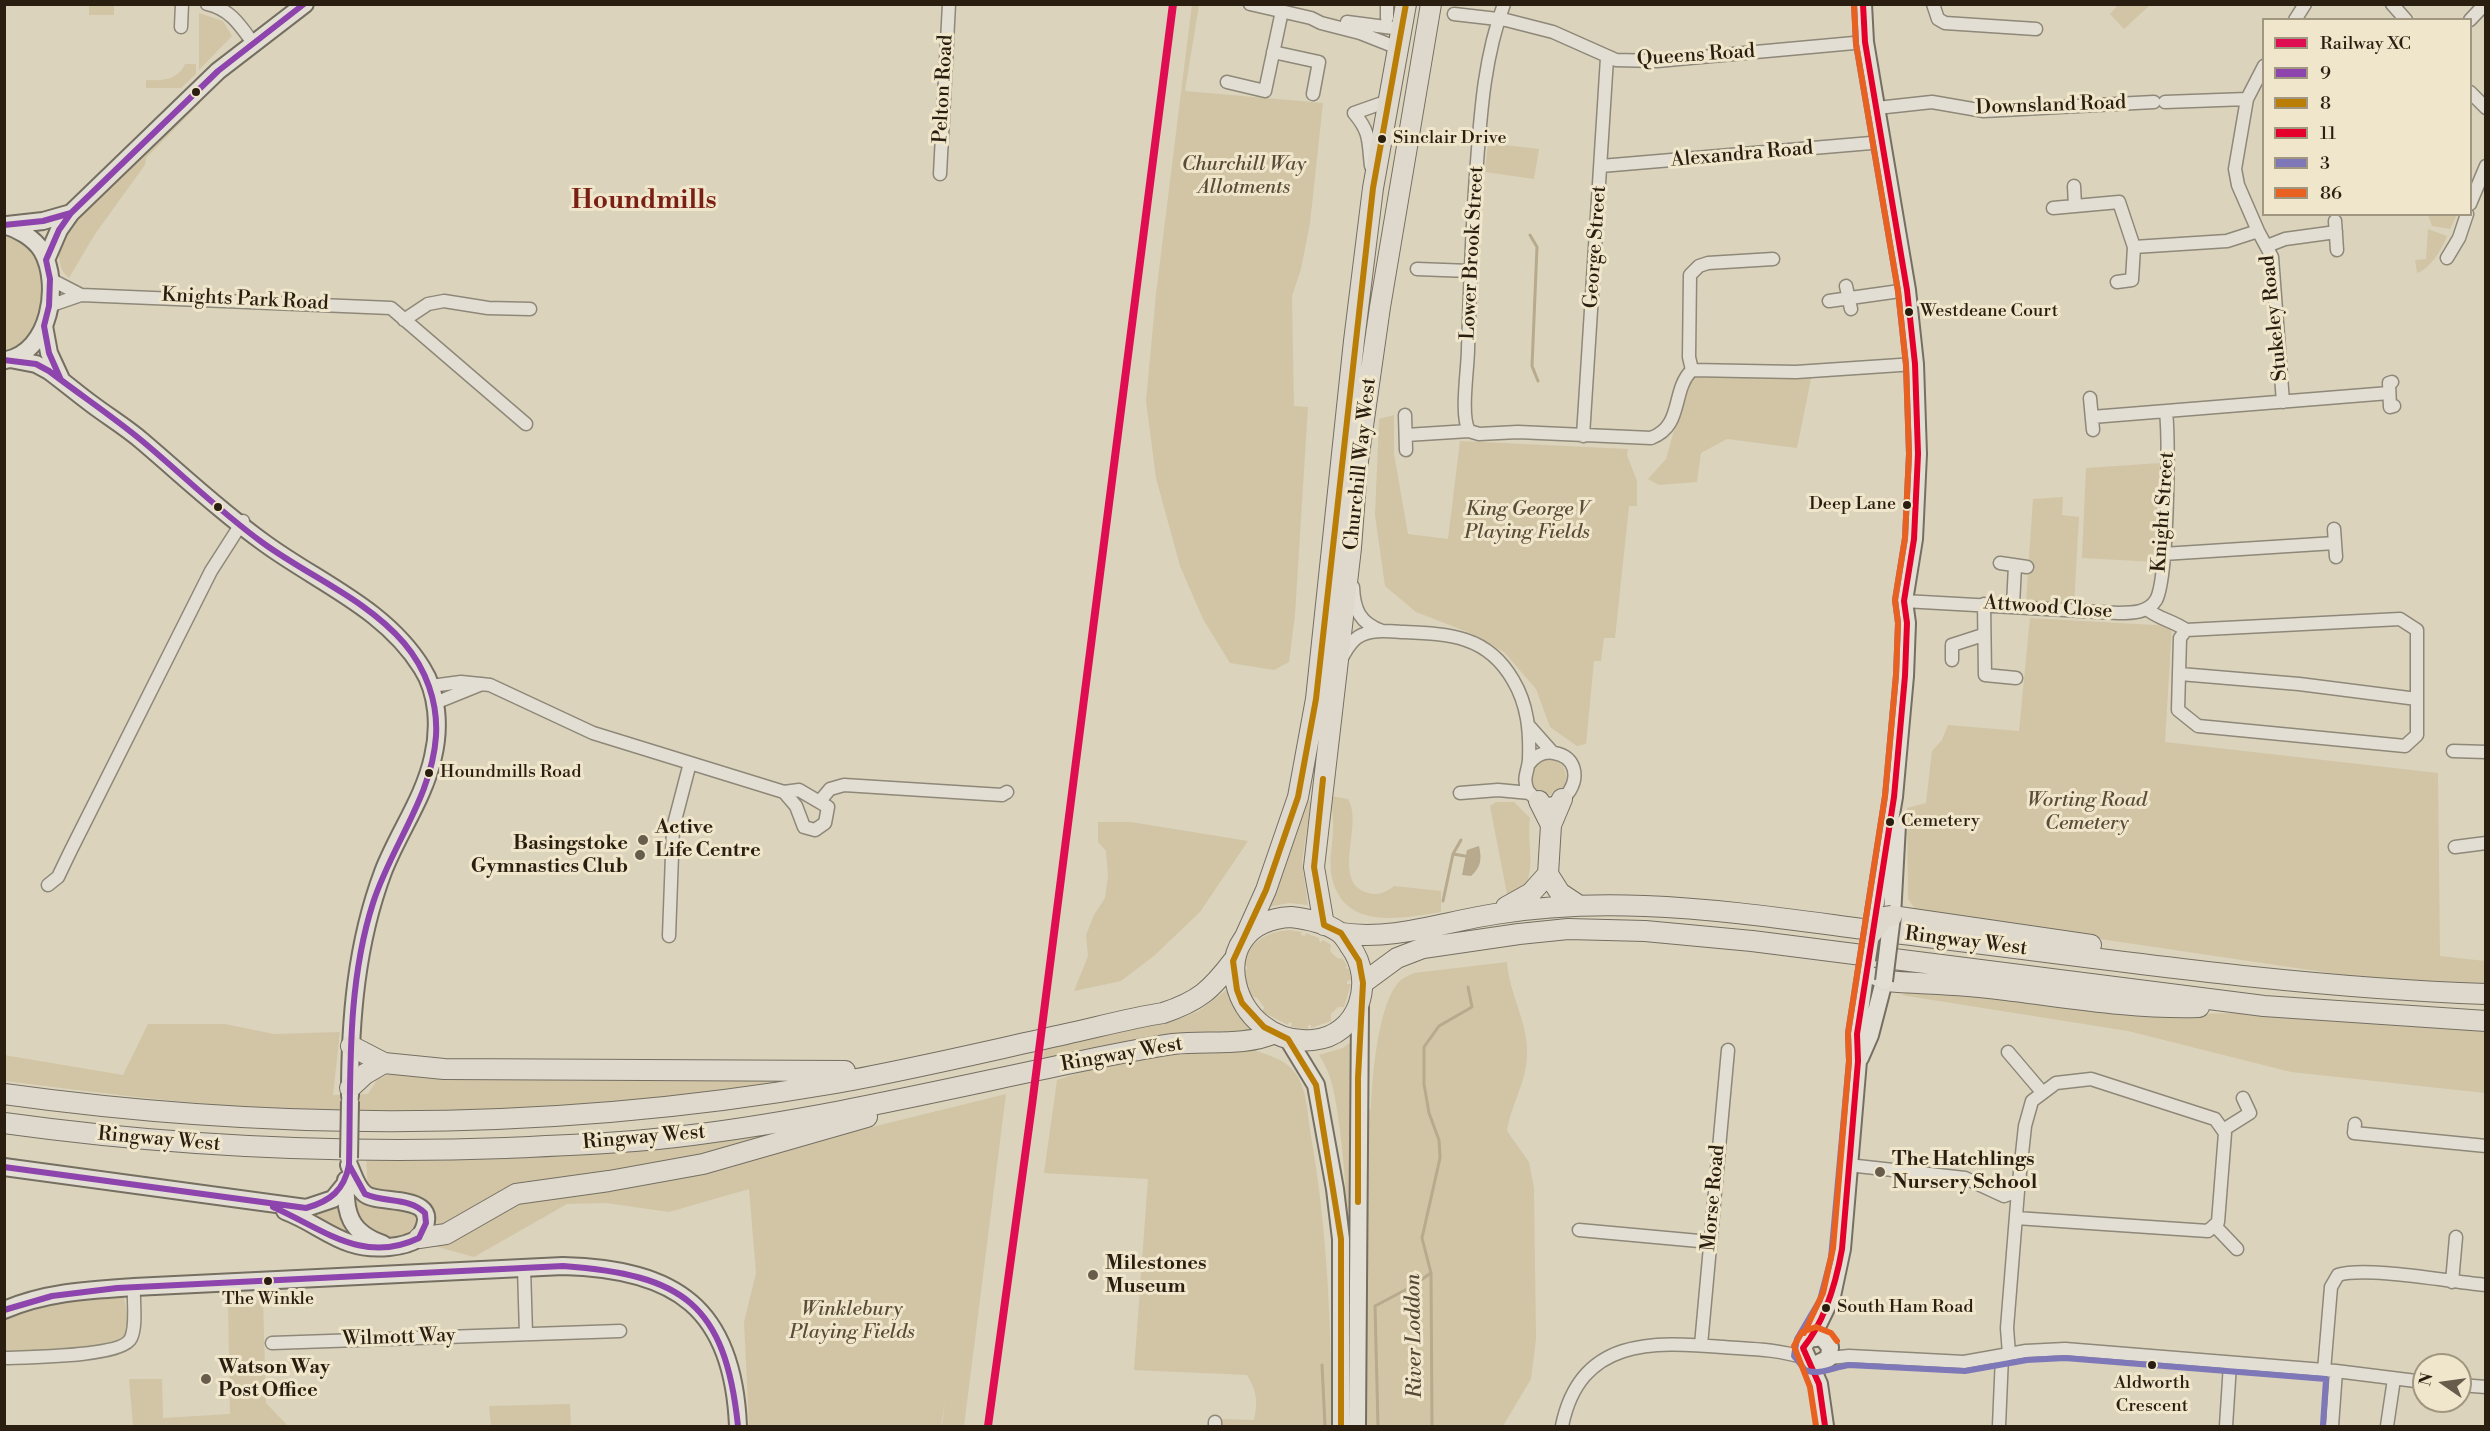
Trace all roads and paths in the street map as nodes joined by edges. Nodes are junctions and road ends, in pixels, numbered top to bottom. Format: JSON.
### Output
{"nodes":[{"id":1,"x":182,"y":4,"type":"edge"},
{"id":2,"x":306,"y":4,"type":"edge"},
{"id":3,"x":949,"y":4,"type":"edge"},
{"id":4,"x":1250,"y":4,"type":"edge"},
{"id":5,"x":1387,"y":4,"type":"edge"},
{"id":6,"x":1406,"y":4,"type":"edge"},
{"id":7,"x":1431,"y":4,"type":"edge"},
{"id":8,"x":1504,"y":4,"type":"edge"},
{"id":9,"x":1863,"y":4,"type":"edge"},
{"id":10,"x":1933,"y":4,"type":"edge"},
{"id":11,"x":2305,"y":4,"type":"edge"},
{"id":12,"x":2392,"y":4,"type":"edge"},
{"id":13,"x":2485,"y":4,"type":"edge"},
{"id":14,"x":216,"y":5,"type":"edge"},
{"id":15,"x":1282,"y":10,"type":"junction"},
{"id":16,"x":1307,"y":13,"type":"edge"},
{"id":17,"x":1454,"y":14,"type":"dead end"},
{"id":18,"x":1499,"y":18,"type":"junction"},
{"id":19,"x":2296,"y":18,"type":"edge"},
{"id":20,"x":2404,"y":18,"type":"edge"},
{"id":21,"x":2472,"y":18,"type":"edge"},
{"id":22,"x":1394,"y":23,"type":"junction"},
{"id":23,"x":181,"y":27,"type":"dead end"},
{"id":24,"x":2036,"y":29,"type":"dead end"},
{"id":25,"x":1426,"y":33,"type":"junction"},
{"id":26,"x":1865,"y":42,"type":"junction"},
{"id":27,"x":253,"y":43,"type":"junction"},
{"id":28,"x":1398,"y":48,"type":"junction"},
{"id":29,"x":1273,"y":52,"type":"junction"},
{"id":30,"x":1423,"y":53,"type":"junction"},
{"id":31,"x":1607,"y":58,"type":"junction"},
{"id":32,"x":2262,"y":70,"type":"edge"},
{"id":33,"x":1227,"y":82,"type":"dead end"},
{"id":34,"x":1313,"y":94,"type":"dead end"},
{"id":35,"x":2472,"y":94,"type":"edge"},
{"id":36,"x":2247,"y":99,"type":"junction"},
{"id":37,"x":1388,"y":101,"type":"junction"},
{"id":38,"x":1877,"y":108,"type":"junction"},
{"id":39,"x":2486,"y":108,"type":"edge"},
{"id":40,"x":1883,"y":142,"type":"junction"},
{"id":41,"x":1601,"y":166,"type":"junction"},
{"id":42,"x":2486,"y":166,"type":"edge"},
{"id":43,"x":940,"y":174,"type":"dead end"},
{"id":44,"x":2074,"y":186,"type":"dead end"},
{"id":45,"x":1373,"y":189,"type":"junction"},
{"id":46,"x":2472,"y":199,"type":"edge"},
{"id":47,"x":2075,"y":206,"type":"junction"},
{"id":48,"x":2054,"y":208,"type":"dead end"},
{"id":49,"x":71,"y":213,"type":"junction"},
{"id":50,"x":2466,"y":216,"type":"edge"},
{"id":51,"x":5,"y":225,"type":"edge"},
{"id":52,"x":2258,"y":231,"type":"junction"},
{"id":53,"x":2267,"y":246,"type":"junction"},
{"id":54,"x":2134,"y":247,"type":"junction"},
{"id":55,"x":2337,"y":250,"type":"dead end"},
{"id":56,"x":2447,"y":258,"type":"dead end"},
{"id":57,"x":46,"y":260,"type":"junction"},
{"id":58,"x":1773,"y":260,"type":"dead end"},
{"id":59,"x":1417,"y":269,"type":"dead end"},
{"id":60,"x":1470,"y":271,"type":"junction"},
{"id":61,"x":50,"y":279,"type":"junction"},
{"id":62,"x":2116,"y":282,"type":"dead end"},
{"id":63,"x":1907,"y":290,"type":"junction"},
{"id":64,"x":81,"y":295,"type":"junction"},
{"id":65,"x":1829,"y":301,"type":"dead end"},
{"id":66,"x":49,"y":306,"type":"junction"},
{"id":67,"x":530,"y":309,"type":"dead end"},
{"id":68,"x":404,"y":320,"type":"junction"},
{"id":69,"x":44,"y":326,"type":"junction"},
{"id":70,"x":7,"y":359,"type":"edge"},
{"id":71,"x":1915,"y":364,"type":"junction"},
{"id":72,"x":1692,"y":370,"type":"junction"},
{"id":73,"x":61,"y":380,"type":"junction"},
{"id":74,"x":2090,"y":398,"type":"dead end"},
{"id":75,"x":2283,"y":402,"type":"junction"},
{"id":76,"x":2394,"y":406,"type":"dead end"},
{"id":77,"x":2166,"y":411,"type":"junction"},
{"id":78,"x":1405,"y":415,"type":"dead end"},
{"id":79,"x":2092,"y":417,"type":"junction"},
{"id":80,"x":526,"y":424,"type":"dead end"},
{"id":81,"x":2093,"y":430,"type":"dead end"},
{"id":82,"x":1469,"y":431,"type":"junction"},
{"id":83,"x":1406,"y":435,"type":"junction"},
{"id":84,"x":1583,"y":436,"type":"junction"},
{"id":85,"x":1406,"y":450,"type":"dead end"},
{"id":86,"x":242,"y":523,"type":"junction"},
{"id":87,"x":2334,"y":529,"type":"dead end"},
{"id":88,"x":2335,"y":543,"type":"junction"},
{"id":89,"x":1351,"y":548,"type":"junction"},
{"id":90,"x":2163,"y":554,"type":"junction"},
{"id":91,"x":2336,"y":557,"type":"dead end"},
{"id":92,"x":2000,"y":563,"type":"dead end"},
{"id":93,"x":1904,"y":601,"type":"junction"},
{"id":94,"x":1984,"y":604,"type":"junction"},
{"id":95,"x":2013,"y":605,"type":"junction"},
{"id":96,"x":2147,"y":609,"type":"junction"},
{"id":97,"x":2186,"y":630,"type":"junction"},
{"id":98,"x":1383,"y":631,"type":"junction"},
{"id":99,"x":1983,"y":635,"type":"junction"},
{"id":100,"x":1952,"y":660,"type":"dead end"},
{"id":101,"x":1336,"y":667,"type":"junction"},
{"id":102,"x":2180,"y":674,"type":"junction"},
{"id":103,"x":2016,"y":678,"type":"dead end"},
{"id":104,"x":433,"y":695,"type":"junction"},
{"id":105,"x":2417,"y":699,"type":"junction"},
{"id":106,"x":1529,"y":726,"type":"junction"},
{"id":107,"x":2453,"y":752,"type":"dead end"},
{"id":108,"x":2486,"y":752,"type":"edge"},
{"id":109,"x":1554,"y":753,"type":"junction"},
{"id":110,"x":690,"y":763,"type":"junction"},
{"id":111,"x":1526,"y":770,"type":"junction"},
{"id":112,"x":1498,"y":790,"type":"junction"},
{"id":113,"x":784,"y":792,"type":"junction"},
{"id":114,"x":1007,"y":792,"type":"dead end"},
{"id":115,"x":1460,"y":794,"type":"dead end"},
{"id":116,"x":1534,"y":797,"type":"junction"},
{"id":117,"x":1562,"y":800,"type":"junction"},
{"id":118,"x":820,"y":801,"type":"junction"},
{"id":119,"x":1551,"y":825,"type":"junction"},
{"id":120,"x":2486,"y":843,"type":"edge"},
{"id":121,"x":2456,"y":847,"type":"dead end"},
{"id":122,"x":1548,"y":874,"type":"junction"},
{"id":123,"x":57,"y":880,"type":"dead end"},
{"id":124,"x":1578,"y":905,"type":"junction"},
{"id":125,"x":1884,"y":912,"type":"junction"},
{"id":126,"x":1492,"y":915,"type":"junction"},
{"id":127,"x":1332,"y":929,"type":"junction"},
{"id":128,"x":1871,"y":934,"type":"joint"},
{"id":129,"x":669,"y":936,"type":"dead end"},
{"id":130,"x":1244,"y":939,"type":"junction"},
{"id":131,"x":1233,"y":961,"type":"junction"},
{"id":132,"x":1866,"y":970,"type":"junction"},
{"id":133,"x":2270,"y":978,"type":"junction"},
{"id":134,"x":1363,"y":983,"type":"junction"},
{"id":135,"x":1882,"y":988,"type":"junction"},
{"id":136,"x":2486,"y":994,"type":"edge"},
{"id":137,"x":1360,"y":1006,"type":"junction"},
{"id":138,"x":2264,"y":1006,"type":"junction"},
{"id":139,"x":2486,"y":1021,"type":"edge"},
{"id":140,"x":1281,"y":1036,"type":"junction"},
{"id":141,"x":351,"y":1046,"type":"junction"},
{"id":142,"x":2006,"y":1049,"type":"dead end"},
{"id":143,"x":1728,"y":1050,"type":"dead end"},
{"id":144,"x":1858,"y":1061,"type":"junction"},
{"id":145,"x":384,"y":1063,"type":"junction"},
{"id":146,"x":900,"y":1069,"type":"junction"},
{"id":147,"x":979,"y":1084,"type":"junction"},
{"id":148,"x":2042,"y":1092,"type":"junction"},
{"id":149,"x":4,"y":1094,"type":"edge"},
{"id":150,"x":350,"y":1095,"type":"junction"},
{"id":151,"x":2242,"y":1098,"type":"dead end"},
{"id":152,"x":4,"y":1123,"type":"edge"},
{"id":153,"x":2355,"y":1124,"type":"dead end"},
{"id":154,"x":2223,"y":1130,"type":"junction"},
{"id":155,"x":2486,"y":1146,"type":"edge"},
{"id":156,"x":1848,"y":1165,"type":"junction"},
{"id":157,"x":4,"y":1167,"type":"edge"},
{"id":158,"x":352,"y":1184,"type":"junction"},
{"id":159,"x":1980,"y":1185,"type":"junction"},
{"id":160,"x":2018,"y":1191,"type":"junction"},
{"id":161,"x":255,"y":1200,"type":"junction"},
{"id":162,"x":2016,"y":1216,"type":"junction"},
{"id":163,"x":2215,"y":1226,"type":"junction"},
{"id":164,"x":1579,"y":1230,"type":"dead end"},
{"id":165,"x":2456,"y":1237,"type":"dead end"},
{"id":166,"x":419,"y":1238,"type":"junction"},
{"id":167,"x":1710,"y":1242,"type":"junction"},
{"id":168,"x":393,"y":1247,"type":"junction"},
{"id":169,"x":2237,"y":1249,"type":"dead end"},
{"id":170,"x":524,"y":1268,"type":"junction"},
{"id":171,"x":2452,"y":1282,"type":"junction"},
{"id":172,"x":2486,"y":1285,"type":"edge"},
{"id":173,"x":134,"y":1287,"type":"junction"},
{"id":174,"x":4,"y":1310,"type":"edge"},
{"id":175,"x":620,"y":1331,"type":"dead end"},
{"id":176,"x":526,"y":1334,"type":"junction"},
{"id":177,"x":272,"y":1343,"type":"dead end"},
{"id":178,"x":1701,"y":1345,"type":"junction"},
{"id":179,"x":1818,"y":1351,"type":"junction"},
{"id":180,"x":2005,"y":1355,"type":"junction"},
{"id":181,"x":4,"y":1358,"type":"edge"},
{"id":182,"x":2230,"y":1364,"type":"junction"},
{"id":183,"x":2330,"y":1371,"type":"junction"},
{"id":184,"x":2394,"y":1379,"type":"junction"},
{"id":185,"x":2412,"y":1381,"type":"edge"},
{"id":186,"x":738,"y":1426,"type":"edge"},
{"id":187,"x":1341,"y":1426,"type":"edge"},
{"id":188,"x":1357,"y":1426,"type":"edge"},
{"id":189,"x":1562,"y":1426,"type":"edge"},
{"id":190,"x":1825,"y":1426,"type":"edge"},
{"id":191,"x":1999,"y":1426,"type":"edge"},
{"id":192,"x":2226,"y":1426,"type":"edge"},
{"id":193,"x":2332,"y":1426,"type":"edge"},
{"id":194,"x":2386,"y":1426,"type":"edge"}],
"edges":[{"from":1,"to":23,"type":"street"},
{"from":2,"to":27,"type":"street"},
{"from":3,"to":43,"type":"street","name":"Pelton Road"},
{"from":4,"to":15,"type":"street"},
{"from":5,"to":22,"type":"street"},
{"from":6,"to":22,"type":"main road","name":"Churchill Way West"},
{"from":7,"to":25,"type":"main road","name":"Churchill Way West"},
{"from":8,"to":18,"type":"street","name":"Lower Brook Street"},
{"from":9,"to":26,"type":"street"},
{"from":10,"to":24,"type":"street"},
{"from":11,"to":19,"type":"street"},
{"from":12,"to":20,"type":"street"},
{"from":13,"to":21,"type":"street"},
{"from":14,"to":27,"type":"street"},
{"from":15,"to":16,"type":"street"},
{"from":15,"to":29,"type":"street"},
{"from":16,"to":22,"type":"street"},
{"from":16,"to":28,"type":"street"},
{"from":17,"to":18,"type":"street","name":"Queens Road"},
{"from":18,"to":31,"type":"street","name":"Queens Road"},
{"from":18,"to":60,"type":"street","name":"Lower Brook Street"},
{"from":22,"to":25,"type":"main road"},
{"from":22,"to":28,"type":"main road","name":"Churchill Way West"},
{"from":25,"to":30,"type":"main road","name":"Churchill Way West"},
{"from":26,"to":31,"type":"street","name":"Queens Road"},
{"from":26,"to":38,"type":"street"},
{"from":27,"to":49,"type":"street"},
{"from":28,"to":30,"type":"main road"},
{"from":28,"to":37,"type":"main road","name":"Churchill Way West"},
{"from":29,"to":33,"type":"street"},
{"from":29,"to":34,"type":"street"},
{"from":30,"to":89,"type":"main road","name":"Churchill Way West"},
{"from":31,"to":41,"type":"street","name":"George Street"},
{"from":32,"to":36,"type":"street","name":"Stukeley Road"},
{"from":35,"to":39,"type":"street"},
{"from":36,"to":38,"type":"street","name":"Downsland Road"},
{"from":36,"to":52,"type":"street","name":"Stukeley Road"},
{"from":37,"to":45,"type":"main road","name":"Churchill Way West"},
{"from":37,"to":45,"type":"street"},
{"from":38,"to":40,"type":"street"},
{"from":40,"to":41,"type":"street","name":"Alexandra Road"},
{"from":40,"to":63,"type":"street"},
{"from":41,"to":84,"type":"street","name":"George Street"},
{"from":42,"to":46,"type":"street"},
{"from":44,"to":47,"type":"street"},
{"from":45,"to":130,"type":"main road","name":"Churchill Way West"},
{"from":47,"to":48,"type":"street"},
{"from":47,"to":54,"type":"street"},
{"from":49,"to":51,"type":"street"},
{"from":49,"to":57,"type":"street"},
{"from":50,"to":56,"type":"street"},
{"from":51,"to":57,"type":"street"},
{"from":52,"to":53,"type":"street","name":"Stukeley Road"},
{"from":52,"to":54,"type":"street"},
{"from":53,"to":55,"type":"street"},
{"from":53,"to":75,"type":"street","name":"Stukeley Road"},
{"from":54,"to":62,"type":"street"},
{"from":57,"to":61,"type":"street"},
{"from":58,"to":72,"type":"street"},
{"from":59,"to":60,"type":"street"},
{"from":60,"to":82,"type":"street","name":"Lower Brook Street"},
{"from":61,"to":64,"type":"street","name":"Knights Park Road"},
{"from":61,"to":66,"type":"street"},
{"from":63,"to":65,"type":"street"},
{"from":63,"to":71,"type":"street"},
{"from":64,"to":66,"type":"street","name":"Knights Park Road"},
{"from":64,"to":68,"type":"street","name":"Knights Park Road"},
{"from":66,"to":69,"type":"street"},
{"from":67,"to":68,"type":"street"},
{"from":68,"to":80,"type":"street","name":"Knights Park Road"},
{"from":69,"to":70,"type":"street"},
{"from":69,"to":73,"type":"street"},
{"from":70,"to":73,"type":"street"},
{"from":71,"to":72,"type":"street"},
{"from":71,"to":93,"type":"street"},
{"from":72,"to":84,"type":"street"},
{"from":73,"to":86,"type":"street"},
{"from":74,"to":79,"type":"street"},
{"from":75,"to":76,"type":"street"},
{"from":75,"to":77,"type":"street"},
{"from":77,"to":79,"type":"street"},
{"from":77,"to":90,"type":"street","name":"Knight Street"},
{"from":78,"to":83,"type":"street"},
{"from":79,"to":81,"type":"street"},
{"from":82,"to":83,"type":"street"},
{"from":82,"to":84,"type":"street"},
{"from":83,"to":85,"type":"street"},
{"from":86,"to":104,"type":"street"},
{"from":86,"to":123,"type":"street"},
{"from":87,"to":88,"type":"street"},
{"from":88,"to":90,"type":"street"},
{"from":88,"to":91,"type":"street"},
{"from":89,"to":98,"type":"street"},
{"from":89,"to":101,"type":"main road","name":"Churchill Way West"},
{"from":90,"to":96,"type":"street","name":"Knight Street"},
{"from":92,"to":95,"type":"street"},
{"from":93,"to":94,"type":"street","name":"Attwood Close"},
{"from":93,"to":125,"type":"street"},
{"from":94,"to":95,"type":"street","name":"Attwood Close"},
{"from":94,"to":99,"type":"street"},
{"from":95,"to":96,"type":"street","name":"Attwood Close"},
{"from":96,"to":97,"type":"street"},
{"from":97,"to":102,"type":"street"},
{"from":97,"to":105,"type":"street"},
{"from":98,"to":101,"type":"street"},
{"from":98,"to":106,"type":"street"},
{"from":99,"to":100,"type":"street"},
{"from":99,"to":103,"type":"street"},
{"from":101,"to":127,"type":"main road","name":"Churchill Way West"},
{"from":102,"to":105,"type":"street"},
{"from":102,"to":105,"type":"street"},
{"from":104,"to":110,"type":"street"},
{"from":104,"to":141,"type":"street"},
{"from":106,"to":109,"type":"street"},
{"from":106,"to":111,"type":"street"},
{"from":107,"to":108,"type":"street"},
{"from":109,"to":111,"type":"street"},
{"from":109,"to":117,"type":"street"},
{"from":110,"to":113,"type":"street"},
{"from":110,"to":129,"type":"street"},
{"from":111,"to":112,"type":"street"},
{"from":111,"to":116,"type":"street"},
{"from":112,"to":115,"type":"street"},
{"from":112,"to":116,"type":"street"},
{"from":113,"to":118,"type":"street"},
{"from":113,"to":118,"type":"street"},
{"from":114,"to":118,"type":"street"},
{"from":116,"to":117,"type":"street"},
{"from":116,"to":119,"type":"main road"},
{"from":117,"to":119,"type":"main road"},
{"from":119,"to":122,"type":"main road"},
{"from":120,"to":121,"type":"street"},
{"from":122,"to":124,"type":"main road"},
{"from":122,"to":126,"type":"main road"},
{"from":124,"to":126,"type":"main road","name":"Ringway West"},
{"from":124,"to":133,"type":"main road","name":"Ringway West"},
{"from":125,"to":128,"type":"main road","bridge":true},
{"from":125,"to":133,"type":"main road"},
{"from":125,"to":135,"type":"street","bridge":true},
{"from":126,"to":127,"type":"main road","name":"Ringway West"},
{"from":127,"to":130,"type":"main road"},
{"from":127,"to":134,"type":"main road"},
{"from":128,"to":132,"type":"street","bridge":true},
{"from":130,"to":131,"type":"main road"},
{"from":131,"to":140,"type":"main road"},
{"from":131,"to":146,"type":"main road","name":"Ringway West"},
{"from":132,"to":135,"type":"street"},
{"from":132,"to":144,"type":"street"},
{"from":133,"to":136,"type":"main road","name":"Ringway West"},
{"from":134,"to":137,"type":"main road"},
{"from":134,"to":138,"type":"main road","name":"Ringway West"},
{"from":135,"to":138,"type":"main road"},
{"from":135,"to":144,"type":"street"},
{"from":137,"to":140,"type":"main road"},
{"from":137,"to":188,"type":"street"},
{"from":138,"to":139,"type":"main road","name":"Ringway West"},
{"from":140,"to":147,"type":"main road","name":"Ringway West"},
{"from":140,"to":187,"type":"street"},
{"from":141,"to":145,"type":"main road"},
{"from":141,"to":150,"type":"street"},
{"from":142,"to":148,"type":"street"},
{"from":143,"to":167,"type":"street","name":"Morse Road"},
{"from":144,"to":156,"type":"street"},
{"from":145,"to":146,"type":"main road"},
{"from":145,"to":150,"type":"main road"},
{"from":146,"to":149,"type":"main road","name":"Ringway West"},
{"from":147,"to":152,"type":"main road","name":"Ringway West"},
{"from":147,"to":166,"type":"main road"},
{"from":148,"to":154,"type":"street"},
{"from":148,"to":160,"type":"street"},
{"from":150,"to":158,"type":"street","bridge":true},
{"from":151,"to":154,"type":"street"},
{"from":153,"to":155,"type":"street"},
{"from":154,"to":163,"type":"street"},
{"from":156,"to":159,"type":"street"},
{"from":156,"to":179,"type":"street"},
{"from":157,"to":161,"type":"street"},
{"from":158,"to":161,"type":"street"},
{"from":158,"to":166,"type":"street"},
{"from":158,"to":168,"type":"street"},
{"from":159,"to":160,"type":"street"},
{"from":159,"to":162,"type":"street"},
{"from":160,"to":162,"type":"street"},
{"from":161,"to":168,"type":"street"},
{"from":162,"to":163,"type":"street"},
{"from":162,"to":180,"type":"street"},
{"from":163,"to":169,"type":"street"},
{"from":164,"to":167,"type":"street"},
{"from":165,"to":171,"type":"street"},
{"from":166,"to":168,"type":"street"},
{"from":167,"to":178,"type":"street","name":"Morse Road"},
{"from":170,"to":173,"type":"street"},
{"from":170,"to":176,"type":"street"},
{"from":170,"to":186,"type":"street"},
{"from":171,"to":172,"type":"street"},
{"from":171,"to":183,"type":"street"},
{"from":173,"to":174,"type":"street"},
{"from":173,"to":181,"type":"street"},
{"from":175,"to":176,"type":"street","name":"Wilmott Way"},
{"from":176,"to":177,"type":"street","name":"Wilmott Way"},
{"from":178,"to":179,"type":"street"},
{"from":178,"to":189,"type":"street"},
{"from":179,"to":180,"type":"street"},
{"from":179,"to":190,"type":"street"},
{"from":180,"to":182,"type":"street"},
{"from":180,"to":191,"type":"street"},
{"from":182,"to":183,"type":"street"},
{"from":182,"to":192,"type":"street"},
{"from":183,"to":184,"type":"street"},
{"from":183,"to":193,"type":"street"},
{"from":184,"to":185,"type":"street"},
{"from":184,"to":194,"type":"street"}]}
